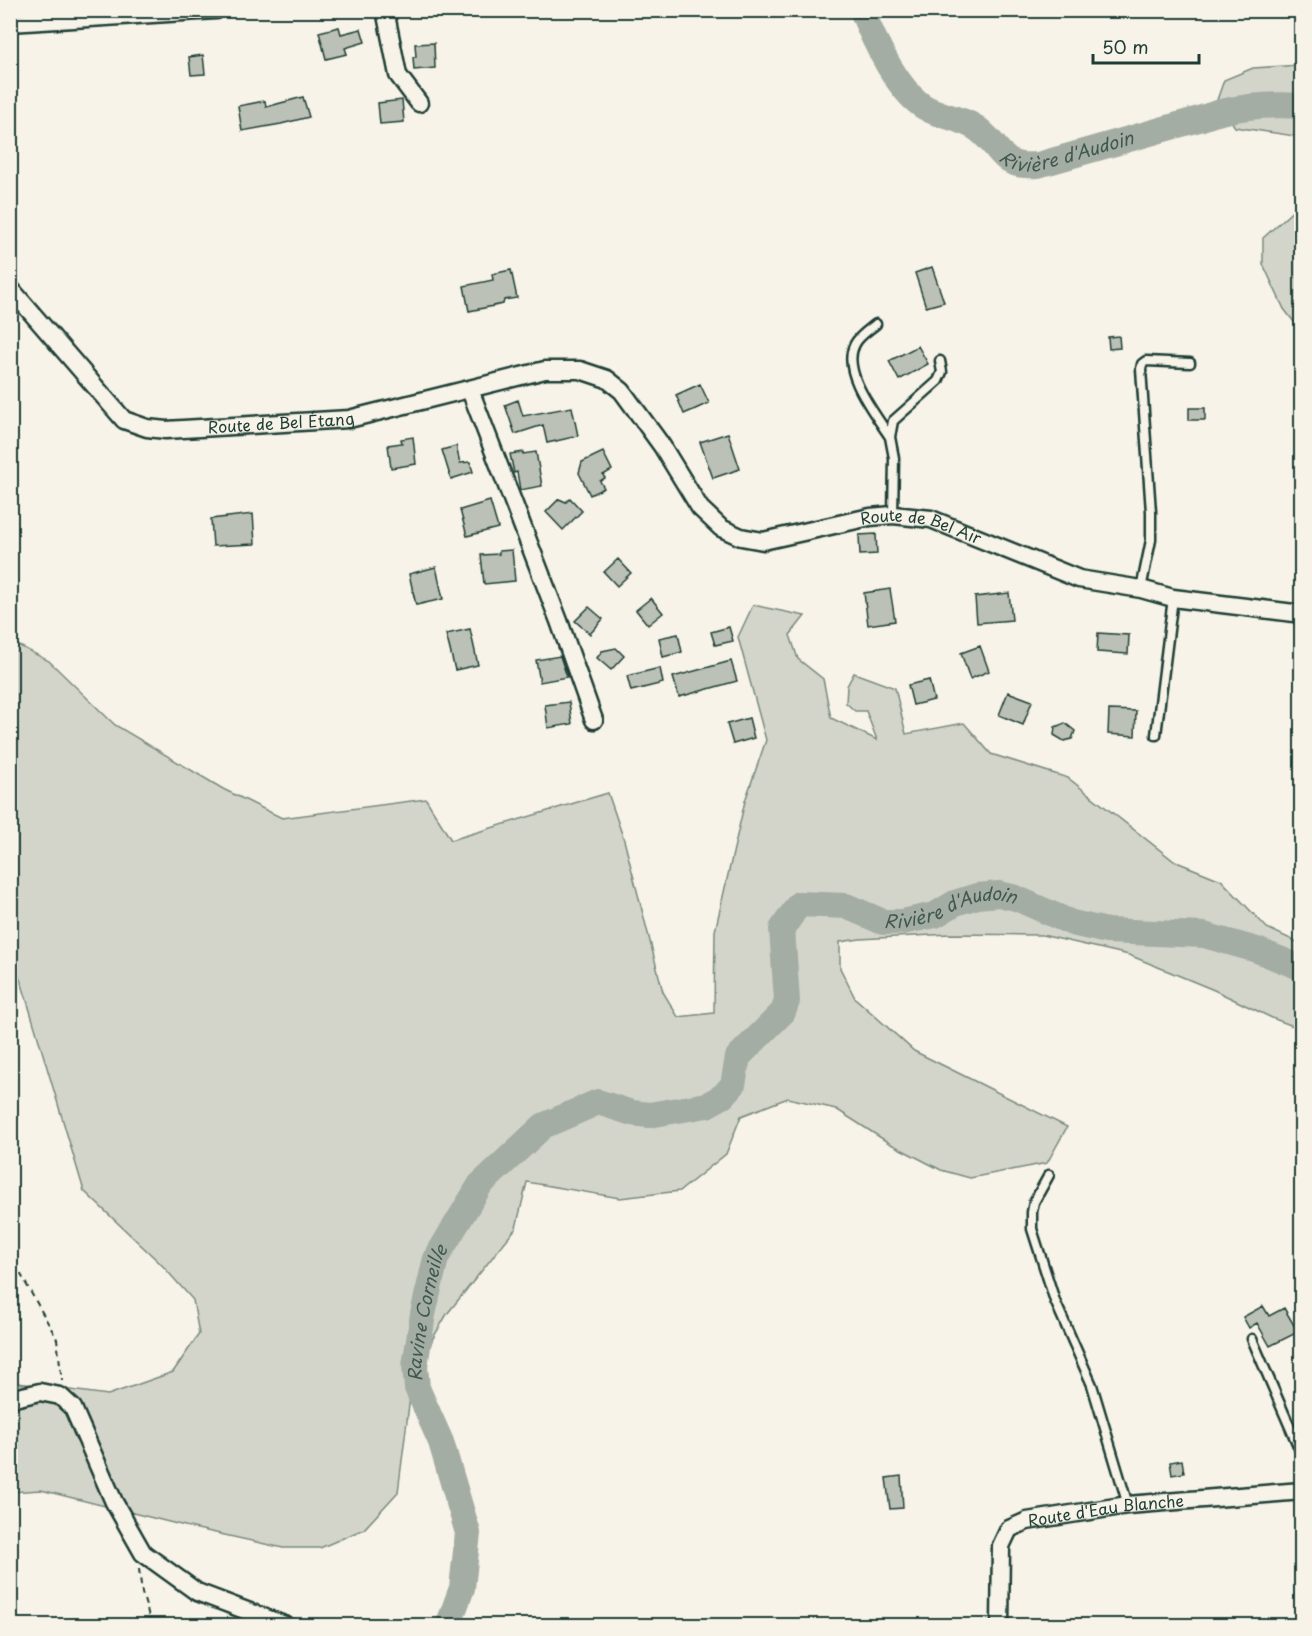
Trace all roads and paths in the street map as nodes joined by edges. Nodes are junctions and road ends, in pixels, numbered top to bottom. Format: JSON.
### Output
{"nodes":[{"id":1,"x":216,"y":10,"type":"edge"},
{"id":2,"x":385,"y":10,"type":"edge"},
{"id":3,"x":52,"y":16,"type":"edge"},
{"id":4,"x":10,"y":23,"type":"edge"},
{"id":5,"x":419,"y":103,"type":"dead end"},
{"id":6,"x":10,"y":288,"type":"edge"},
{"id":7,"x":876,"y":324,"type":"dead end"},
{"id":8,"x":940,"y":361,"type":"dead end"},
{"id":9,"x":1190,"y":363,"type":"dead end"},
{"id":10,"x":608,"y":379,"type":"joint"},
{"id":11,"x":470,"y":390,"type":"junction"},
{"id":12,"x":890,"y":437,"type":"junction"},
{"id":13,"x":893,"y":515,"type":"junction"},
{"id":14,"x":1141,"y":589,"type":"junction"},
{"id":15,"x":1173,"y":598,"type":"junction"},
{"id":16,"x":1302,"y":614,"type":"edge"},
{"id":17,"x":594,"y":720,"type":"dead end"},
{"id":18,"x":1156,"y":735,"type":"dead end"},
{"id":19,"x":1049,"y":1174,"type":"dead end"},
{"id":20,"x":10,"y":1255,"type":"edge"},
{"id":21,"x":1252,"y":1339,"type":"dead end"},
{"id":22,"x":60,"y":1396,"type":"junction"},
{"id":23,"x":10,"y":1399,"type":"edge"},
{"id":24,"x":1302,"y":1455,"type":"edge"},
{"id":25,"x":1302,"y":1491,"type":"edge"},
{"id":26,"x":1128,"y":1505,"type":"junction"},
{"id":27,"x":147,"y":1556,"type":"junction"},
{"id":28,"x":152,"y":1626,"type":"edge"},
{"id":29,"x":287,"y":1626,"type":"edge"},
{"id":30,"x":999,"y":1626,"type":"edge"}],
"edges":[{"from":1,"to":3,"type":"street"},
{"from":2,"to":5,"type":"street"},
{"from":3,"to":4,"type":"street"},
{"from":6,"to":11,"type":"street","name":"Route de Bel Étang"},
{"from":7,"to":12,"type":"lane"},
{"from":8,"to":12,"type":"lane"},
{"from":9,"to":14,"type":"lane"},
{"from":10,"to":11,"type":"street","name":"Route de Bel Étang"},
{"from":10,"to":13,"type":"street","name":"Route de Bel Air"},
{"from":11,"to":17,"type":"street"},
{"from":12,"to":13,"type":"lane"},
{"from":13,"to":14,"type":"street","name":"Route de Bel Air"},
{"from":14,"to":15,"type":"street","name":"Route de Bel Air"},
{"from":15,"to":16,"type":"street","name":"Route de Bel Air"},
{"from":15,"to":18,"type":"lane"},
{"from":19,"to":26,"type":"lane"},
{"from":20,"to":22,"type":"path"},
{"from":21,"to":24,"type":"lane"},
{"from":22,"to":23,"type":"street"},
{"from":22,"to":27,"type":"street"},
{"from":25,"to":26,"type":"street","name":"Route d'Eau Blanche"},
{"from":26,"to":30,"type":"street","name":"Route d'Eau Blanche"},
{"from":27,"to":28,"type":"path"},
{"from":27,"to":29,"type":"street"}]}
